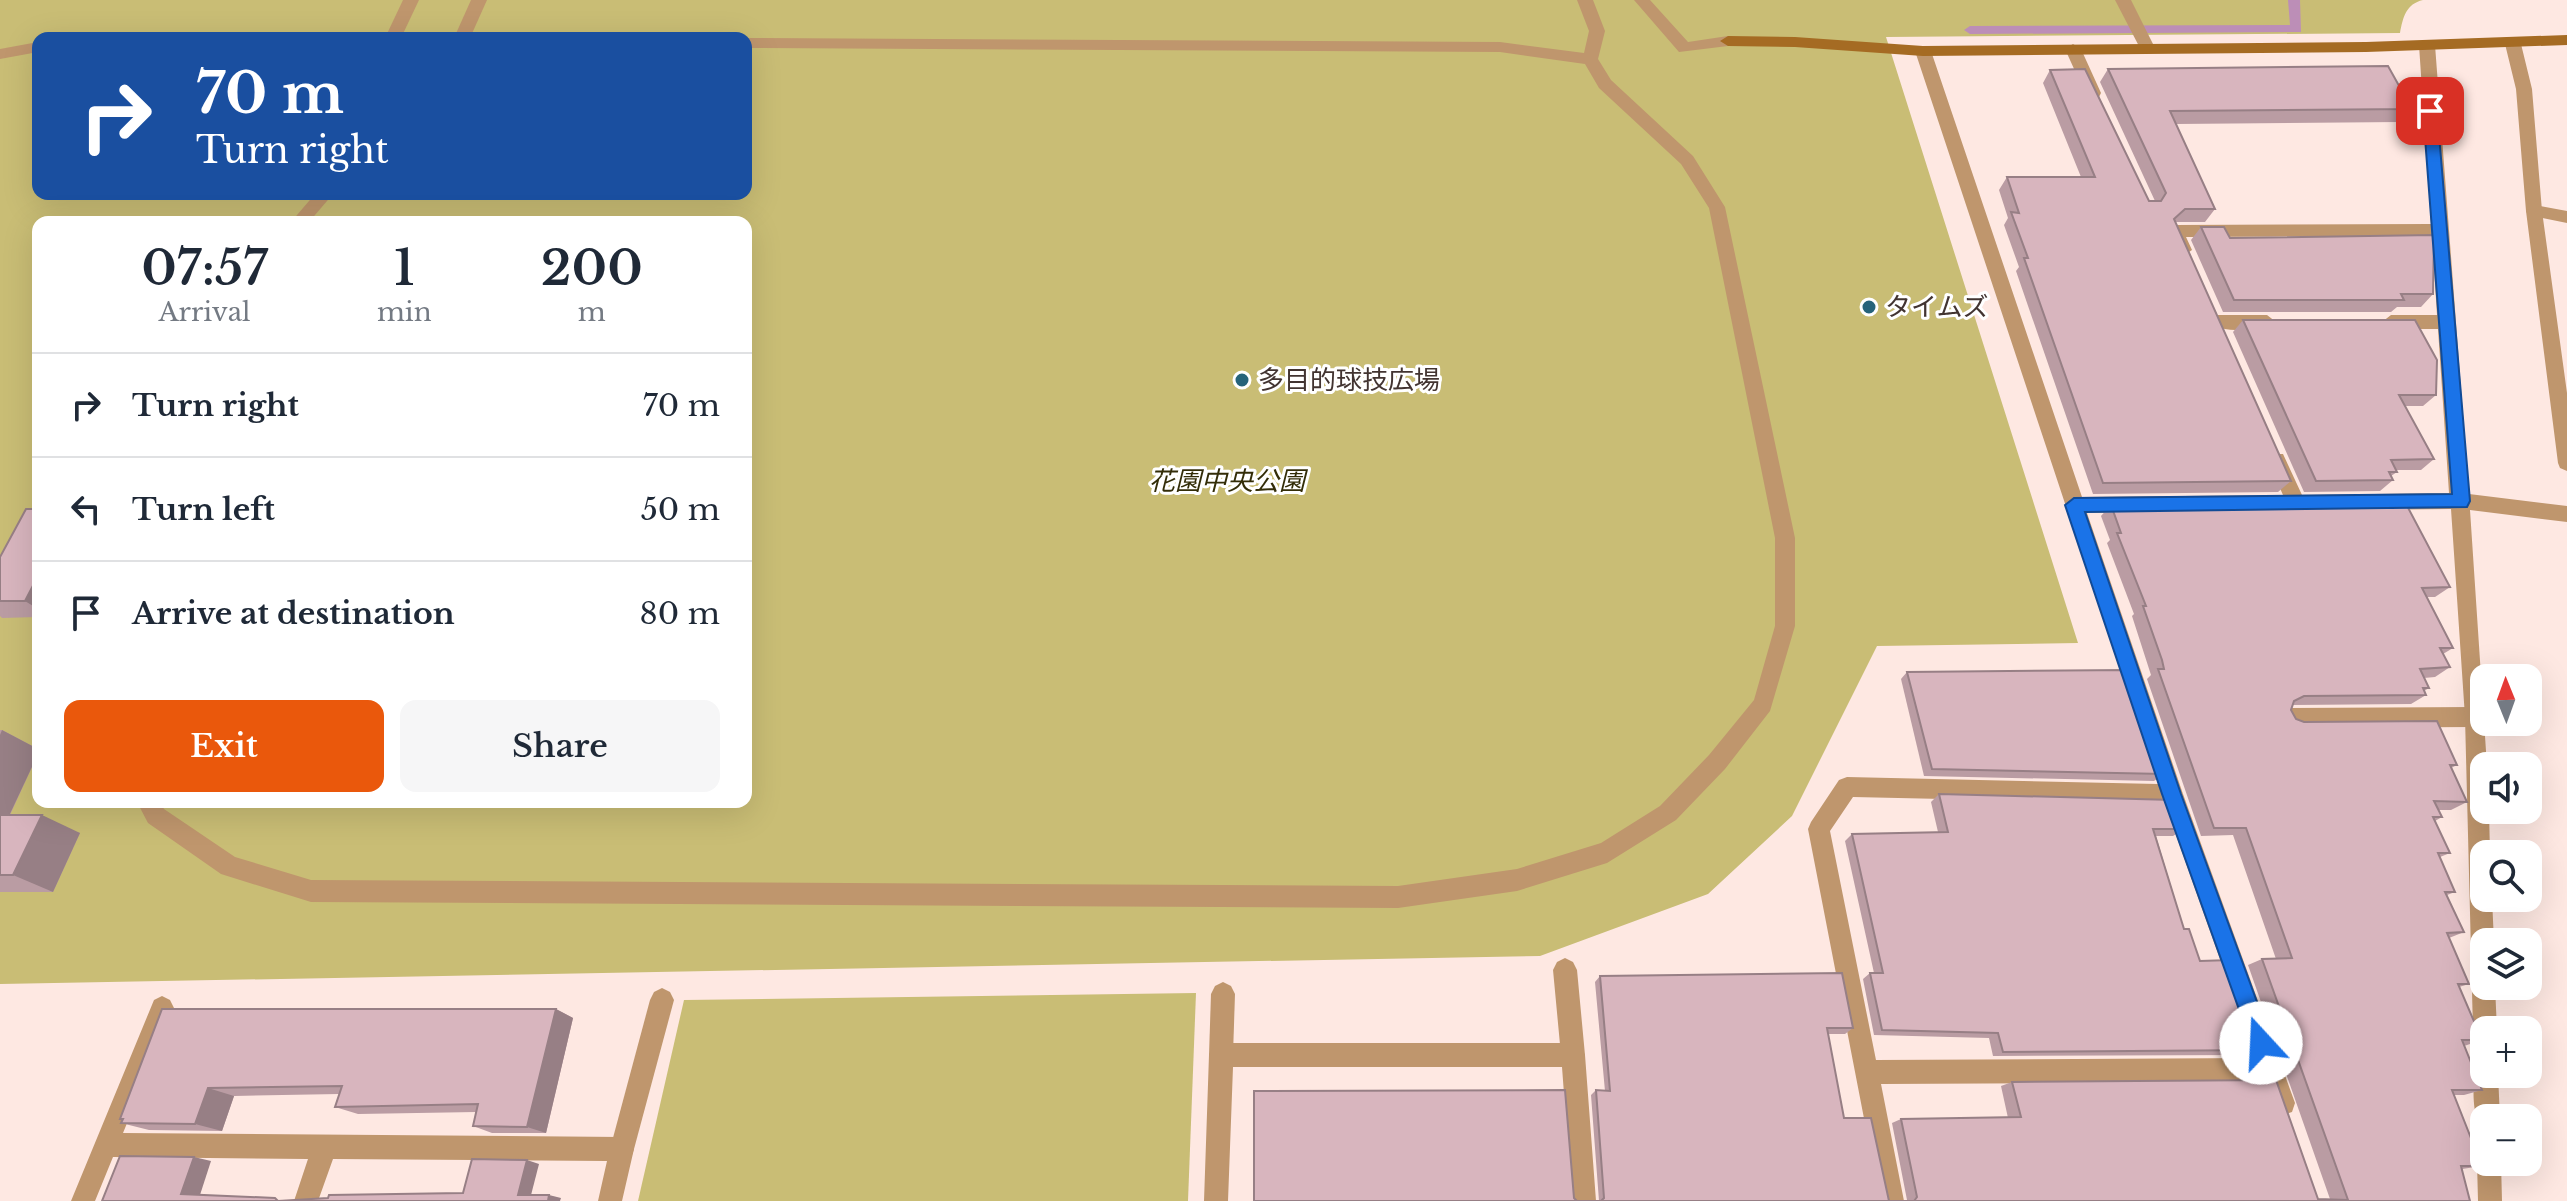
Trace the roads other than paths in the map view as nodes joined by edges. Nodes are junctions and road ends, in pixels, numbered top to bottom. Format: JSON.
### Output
{"nodes":[{"id":1,"x":411,"y":0,"type":"edge"},
{"id":2,"x":479,"y":0,"type":"edge"},
{"id":3,"x":1585,"y":0,"type":"edge"},
{"id":4,"x":1642,"y":0,"type":"edge"},
{"id":5,"x":2123,"y":0,"type":"edge"},
{"id":6,"x":396,"y":32,"type":"edge"},
{"id":7,"x":465,"y":32,"type":"edge"},
{"id":8,"x":2567,"y":40,"type":"edge"},
{"id":9,"x":752,"y":43,"type":"edge"},
{"id":10,"x":2144,"y":43,"type":"junction"},
{"id":11,"x":2513,"y":44,"type":"junction"},
{"id":12,"x":2427,"y":45,"type":"junction"},
{"id":13,"x":32,"y":48,"type":"edge"},
{"id":14,"x":2073,"y":49,"type":"junction"},
{"id":15,"x":1923,"y":51,"type":"junction"},
{"id":16,"x":0,"y":54,"type":"edge"},
{"id":17,"x":1590,"y":59,"type":"junction"},
{"id":18,"x":2100,"y":107,"type":"edge"},
{"id":19,"x":319,"y":200,"type":"edge"},
{"id":20,"x":2534,"y":211,"type":"junction"},
{"id":21,"x":305,"y":216,"type":"edge"},
{"id":22,"x":2567,"y":217,"type":"edge"},
{"id":23,"x":2439,"y":230,"type":"junction"},
{"id":24,"x":2192,"y":270,"type":"edge"},
{"id":25,"x":2216,"y":322,"type":"edge"},
{"id":26,"x":2293,"y":322,"type":"edge"},
{"id":27,"x":2370,"y":322,"type":"edge"},
{"id":28,"x":2447,"y":322,"type":"junction"},
{"id":29,"x":2271,"y":447,"type":"edge"},
{"id":30,"x":2567,"y":463,"type":"edge"},
{"id":31,"x":2461,"y":501,"type":"junction"},
{"id":32,"x":2296,"y":502,"type":"junction"},
{"id":33,"x":2074,"y":505,"type":"junction"},
{"id":34,"x":2567,"y":514,"type":"edge"},
{"id":35,"x":2472,"y":664,"type":"edge"},
{"id":36,"x":2470,"y":717,"type":"edge"},
{"id":37,"x":2291,"y":718,"type":"edge"},
{"id":38,"x":2476,"y":736,"type":"edge"},
{"id":39,"x":2172,"y":794,"type":"junction"},
{"id":40,"x":151,"y":808,"type":"edge"},
{"id":41,"x":1565,"y":970,"type":"dead end"},
{"id":42,"x":1223,"y":994,"type":"dead end"},
{"id":43,"x":662,"y":1000,"type":"dead end"},
{"id":44,"x":162,"y":1008,"type":"edge"},
{"id":45,"x":2485,"y":1016,"type":"edge"},
{"id":46,"x":1221,"y":1055,"type":"junction"},
{"id":47,"x":1573,"y":1055,"type":"junction"},
{"id":48,"x":2271,"y":1070,"type":"junction"},
{"id":49,"x":1869,"y":1072,"type":"junction"},
{"id":50,"x":2292,"y":1128,"type":"edge"},
{"id":51,"x":108,"y":1145,"type":"junction"},
{"id":52,"x":324,"y":1149,"type":"junction"},
{"id":53,"x":622,"y":1149,"type":"junction"},
{"id":54,"x":2489,"y":1176,"type":"edge"},
{"id":55,"x":83,"y":1201,"type":"edge"},
{"id":56,"x":306,"y":1201,"type":"edge"},
{"id":57,"x":610,"y":1201,"type":"edge"},
{"id":58,"x":1216,"y":1201,"type":"edge"},
{"id":59,"x":1584,"y":1201,"type":"edge"},
{"id":60,"x":1892,"y":1201,"type":"edge"},
{"id":61,"x":2490,"y":1201,"type":"edge"}],
"edges":[{"from":1,"to":6,"type":"street"},
{"from":2,"to":7,"type":"street"},
{"from":3,"to":17,"type":"street"},
{"from":4,"to":15,"type":"street"},
{"from":5,"to":10,"type":"street"},
{"from":8,"to":11,"type":"street"},
{"from":9,"to":17,"type":"street"},
{"from":10,"to":12,"type":"street"},
{"from":10,"to":14,"type":"street"},
{"from":11,"to":12,"type":"street"},
{"from":11,"to":20,"type":"street"},
{"from":12,"to":23,"type":"street"},
{"from":13,"to":16,"type":"street"},
{"from":14,"to":15,"type":"street"},
{"from":14,"to":18,"type":"street"},
{"from":15,"to":33,"type":"street"},
{"from":17,"to":40,"type":"street"},
{"from":19,"to":21,"type":"street"},
{"from":20,"to":22,"type":"street"},
{"from":20,"to":30,"type":"street"},
{"from":23,"to":24,"type":"street"},
{"from":23,"to":28,"type":"street"},
{"from":25,"to":26,"type":"street"},
{"from":27,"to":28,"type":"street"},
{"from":28,"to":31,"type":"street"},
{"from":29,"to":32,"type":"street"},
{"from":31,"to":32,"type":"street"},
{"from":31,"to":34,"type":"street"},
{"from":31,"to":35,"type":"street"},
{"from":32,"to":33,"type":"street"},
{"from":33,"to":39,"type":"street"},
{"from":36,"to":37,"type":"street"},
{"from":38,"to":45,"type":"street"},
{"from":39,"to":48,"type":"street"},
{"from":39,"to":49,"type":"street"},
{"from":41,"to":47,"type":"street"},
{"from":42,"to":46,"type":"street"},
{"from":43,"to":53,"type":"street"},
{"from":44,"to":51,"type":"street"},
{"from":46,"to":47,"type":"street"},
{"from":46,"to":58,"type":"street"},
{"from":47,"to":59,"type":"street"},
{"from":48,"to":49,"type":"street"},
{"from":48,"to":50,"type":"street"},
{"from":49,"to":60,"type":"street"},
{"from":51,"to":52,"type":"street"},
{"from":51,"to":55,"type":"street"},
{"from":52,"to":53,"type":"street"},
{"from":52,"to":56,"type":"street"},
{"from":53,"to":57,"type":"street"},
{"from":54,"to":61,"type":"street"}]}
